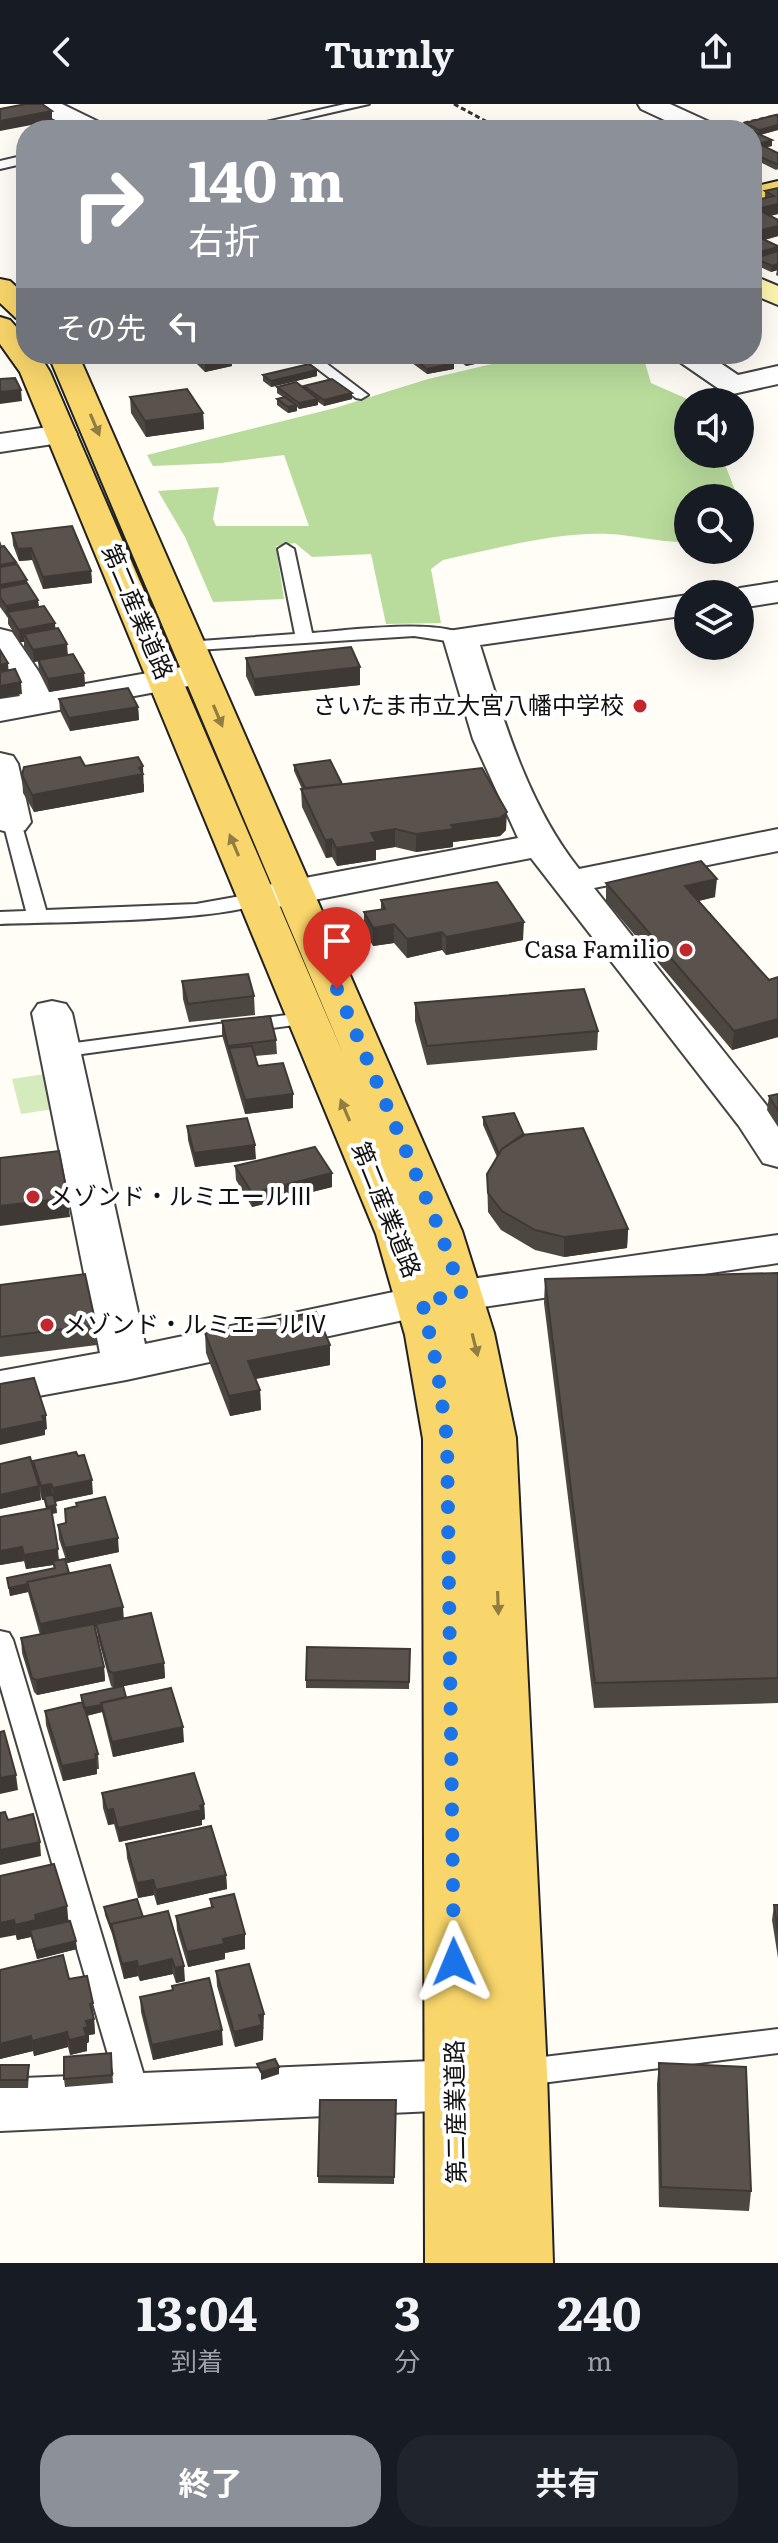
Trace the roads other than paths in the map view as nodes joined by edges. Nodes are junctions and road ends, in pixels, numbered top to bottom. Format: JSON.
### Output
{"nodes":[{"id":1,"x":363,"y":104,"type":"edge"},
{"id":2,"x":650,"y":104,"type":"edge"},
{"id":3,"x":32,"y":105,"type":"edge"},
{"id":4,"x":70,"y":120,"type":"edge"},
{"id":5,"x":301,"y":120,"type":"edge"},
{"id":6,"x":695,"y":120,"type":"edge"},
{"id":7,"x":0,"y":287,"type":"edge"},
{"id":8,"x":16,"y":325,"type":"edge"},
{"id":9,"x":32,"y":364,"type":"edge"},
{"id":10,"x":34,"y":364,"type":"edge"},
{"id":11,"x":319,"y":364,"type":"edge"},
{"id":12,"x":702,"y":364,"type":"edge"},
{"id":13,"x":778,"y":375,"type":"edge"},
{"id":14,"x":361,"y":395,"type":"dead end"},
{"id":15,"x":62,"y":434,"type":"junction"},
{"id":16,"x":0,"y":443,"type":"edge"},
{"id":17,"x":286,"y":549,"type":"dead end"},
{"id":18,"x":778,"y":592,"type":"edge"},
{"id":19,"x":754,"y":596,"type":"edge"},
{"id":20,"x":674,"y":607,"type":"edge"},
{"id":21,"x":304,"y":638,"type":"junction"},
{"id":22,"x":460,"y":638,"type":"junction"},
{"id":23,"x":4,"y":651,"type":"edge"},
{"id":24,"x":184,"y":666,"type":"junction"},
{"id":25,"x":42,"y":703,"type":"junction"},
{"id":26,"x":0,"y":710,"type":"edge"},
{"id":27,"x":0,"y":764,"type":"edge"},
{"id":28,"x":12,"y":822,"type":"joint"},
{"id":29,"x":778,"y":840,"type":"edge"},
{"id":30,"x":540,"y":845,"type":"junction"},
{"id":31,"x":569,"y":882,"type":"junction"},
{"id":32,"x":275,"y":896,"type":"junction"},
{"id":33,"x":37,"y":915,"type":"junction"},
{"id":34,"x":0,"y":918,"type":"edge"},
{"id":35,"x":327,"y":1016,"type":"junction"},
{"id":36,"x":56,"y":1032,"type":"joint"},
{"id":37,"x":778,"y":1154,"type":"edge"},
{"id":38,"x":778,"y":1249,"type":"edge"},
{"id":39,"x":442,"y":1298,"type":"junction"},
{"id":40,"x":126,"y":1364,"type":"junction"},
{"id":41,"x":0,"y":1387,"type":"edge"},
{"id":42,"x":0,"y":1640,"type":"edge"},
{"id":43,"x":778,"y":2041,"type":"edge"},
{"id":44,"x":517,"y":2073,"type":"junction"},
{"id":45,"x":456,"y":2085,"type":"junction"},
{"id":46,"x":136,"y":2099,"type":"junction"},
{"id":47,"x":0,"y":2105,"type":"edge"},
{"id":48,"x":457,"y":2263,"type":"edge"},
{"id":49,"x":521,"y":2263,"type":"edge"}],
"edges":[{"from":1,"to":5,"type":"lane"},
{"from":2,"to":6,"type":"street"},
{"from":3,"to":4,"type":"street"},
{"from":7,"to":8,"type":"main road","name":"第二産業道路"},
{"from":9,"to":15,"type":"main road","name":"第二産業道路"},
{"from":10,"to":24,"type":"main road","name":"第二産業道路","one_way":true},
{"from":11,"to":14,"type":"lane"},
{"from":12,"to":13,"type":"street"},
{"from":15,"to":16,"type":"street"},
{"from":15,"to":24,"type":"main road","name":"第二産業道路"},
{"from":17,"to":21,"type":"lane"},
{"from":18,"to":19,"type":"street"},
{"from":20,"to":22,"type":"street"},
{"from":21,"to":22,"type":"lane"},
{"from":21,"to":24,"type":"lane"},
{"from":22,"to":30,"type":"street"},
{"from":23,"to":25,"type":"street"},
{"from":24,"to":25,"type":"street"},
{"from":24,"to":32,"type":"main road","name":"第二産業道路"},
{"from":25,"to":26,"type":"street"},
{"from":27,"to":28,"type":"street"},
{"from":28,"to":33,"type":"lane"},
{"from":29,"to":31,"type":"street"},
{"from":30,"to":31,"type":"street"},
{"from":30,"to":32,"type":"street"},
{"from":31,"to":37,"type":"street"},
{"from":32,"to":33,"type":"lane"},
{"from":32,"to":35,"type":"main road","name":"第二産業道路"},
{"from":33,"to":34,"type":"lane"},
{"from":35,"to":36,"type":"lane"},
{"from":35,"to":39,"type":"main road","name":"第二産業道路"},
{"from":36,"to":40,"type":"street"},
{"from":38,"to":39,"type":"street"},
{"from":39,"to":40,"type":"street"},
{"from":39,"to":44,"type":"main road","name":"第二産業道路","one_way":true},
{"from":39,"to":45,"type":"main road","name":"第二産業道路"},
{"from":40,"to":41,"type":"street"},
{"from":42,"to":46,"type":"lane"},
{"from":43,"to":44,"type":"lane"},
{"from":44,"to":45,"type":"street"},
{"from":44,"to":49,"type":"main road","name":"第二産業道路"},
{"from":45,"to":46,"type":"street"},
{"from":45,"to":48,"type":"main road","name":"第二産業道路"},
{"from":46,"to":47,"type":"street"}]}
